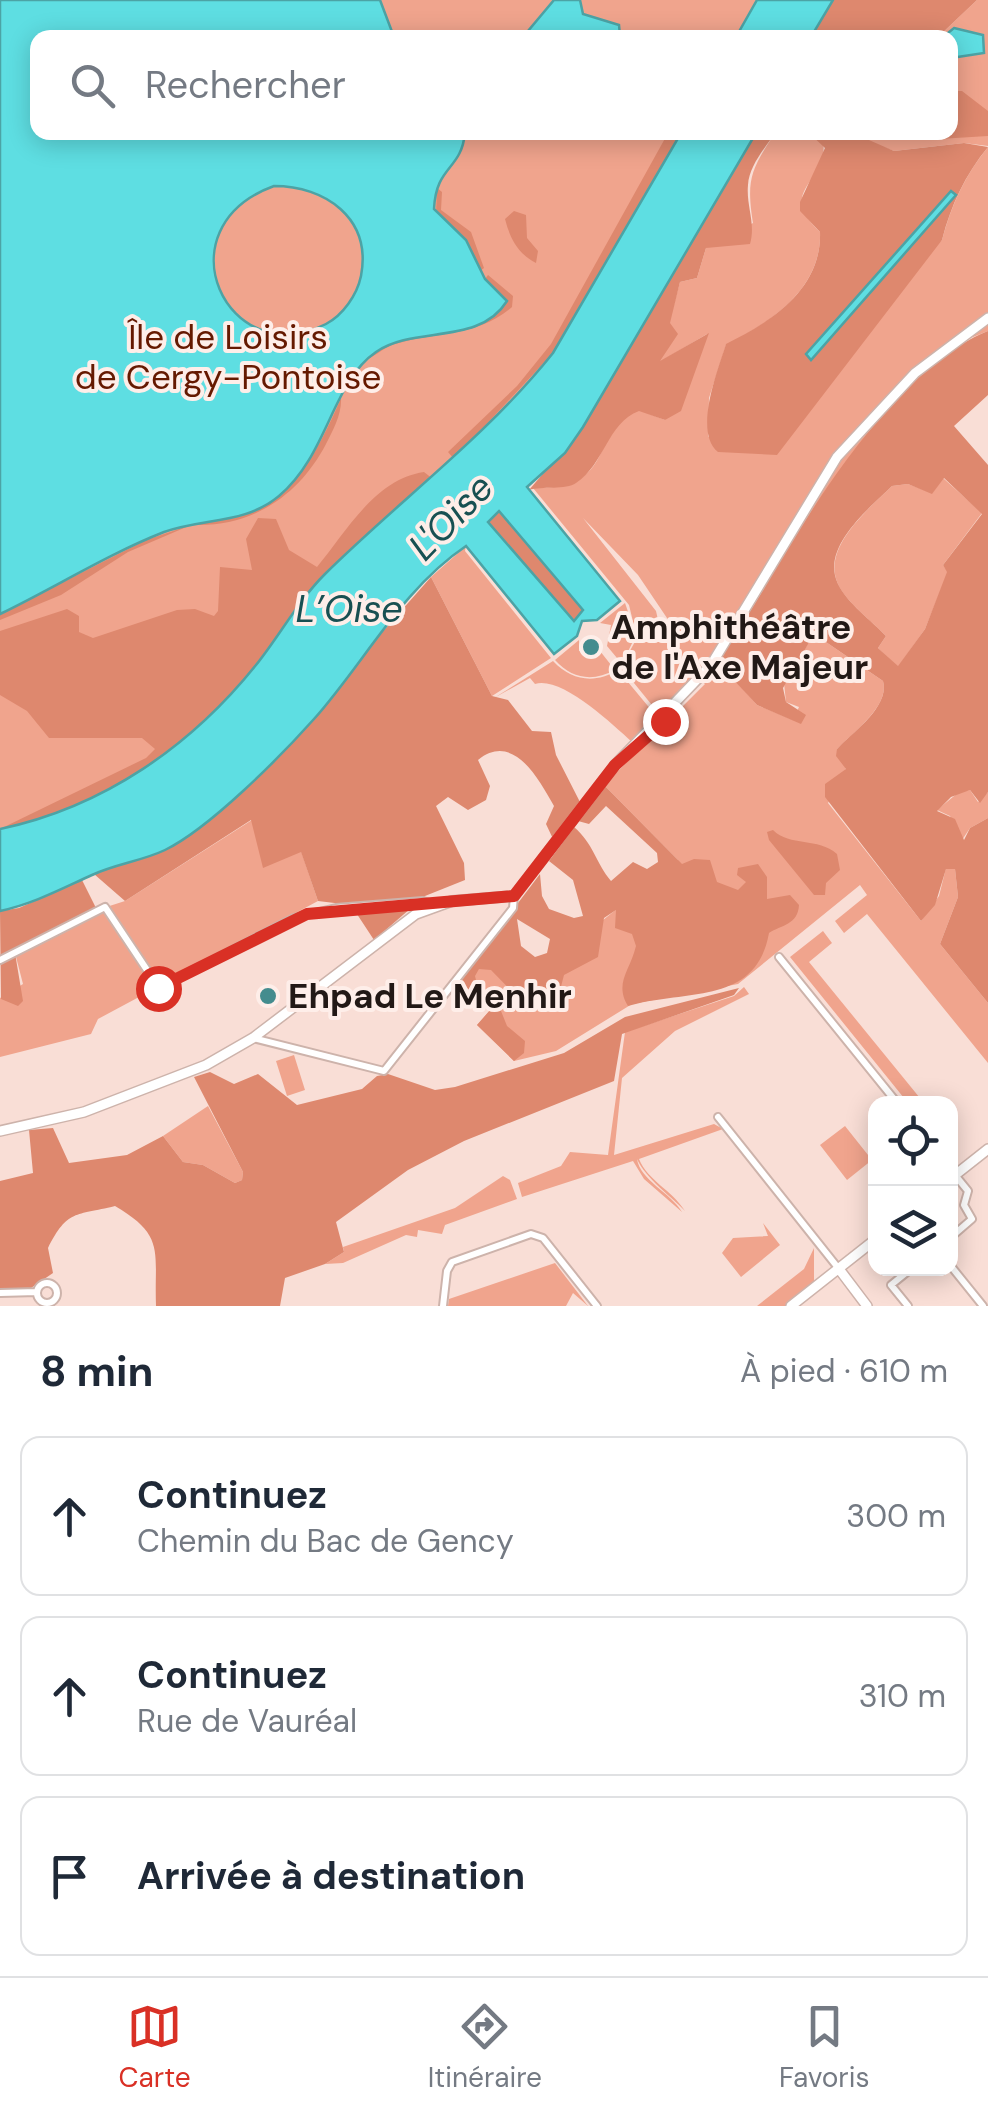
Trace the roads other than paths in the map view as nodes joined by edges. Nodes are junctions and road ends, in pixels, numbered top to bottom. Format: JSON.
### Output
{"nodes":[{"id":1,"x":988,"y":318,"type":"edge"},
{"id":2,"x":514,"y":896,"type":"junction"},
{"id":3,"x":435,"y":905,"type":"junction"},
{"id":4,"x":779,"y":957,"type":"dead end"},
{"id":5,"x":0,"y":960,"type":"edge"},
{"id":6,"x":253,"y":1038,"type":"junction"},
{"id":7,"x":892,"y":1096,"type":"edge"},
{"id":8,"x":718,"y":1118,"type":"dead end"},
{"id":9,"x":0,"y":1131,"type":"edge"},
{"id":10,"x":988,"y":1149,"type":"edge"},
{"id":11,"x":958,"y":1170,"type":"edge"},
{"id":12,"x":958,"y":1180,"type":"edge"},
{"id":13,"x":958,"y":1231,"type":"edge"},
{"id":14,"x":868,"y":1245,"type":"edge"},
{"id":15,"x":838,"y":1269,"type":"junction"},
{"id":16,"x":958,"y":1275,"type":"edge"},
{"id":17,"x":902,"y":1276,"type":"edge"},
{"id":18,"x":0,"y":1292,"type":"edge"},
{"id":19,"x":37,"y":1292,"type":"dead end"},
{"id":20,"x":442,"y":1306,"type":"edge"},
{"id":21,"x":597,"y":1306,"type":"edge"},
{"id":22,"x":791,"y":1306,"type":"edge"},
{"id":23,"x":868,"y":1306,"type":"edge"},
{"id":24,"x":908,"y":1306,"type":"edge"},
{"id":25,"x":983,"y":1306,"type":"edge"}],
"edges":[{"from":1,"to":2,"type":"street"},
{"from":2,"to":3,"type":"street"},
{"from":2,"to":6,"type":"street"},
{"from":3,"to":5,"type":"street"},
{"from":3,"to":6,"type":"street"},
{"from":4,"to":7,"type":"street"},
{"from":6,"to":9,"type":"street"},
{"from":8,"to":15,"type":"street"},
{"from":10,"to":11,"type":"street"},
{"from":12,"to":13,"type":"street"},
{"from":14,"to":15,"type":"street"},
{"from":15,"to":22,"type":"street"},
{"from":15,"to":23,"type":"street"},
{"from":16,"to":25,"type":"street"},
{"from":17,"to":24,"type":"street"},
{"from":18,"to":19,"type":"street"},
{"from":20,"to":21,"type":"street"}]}
